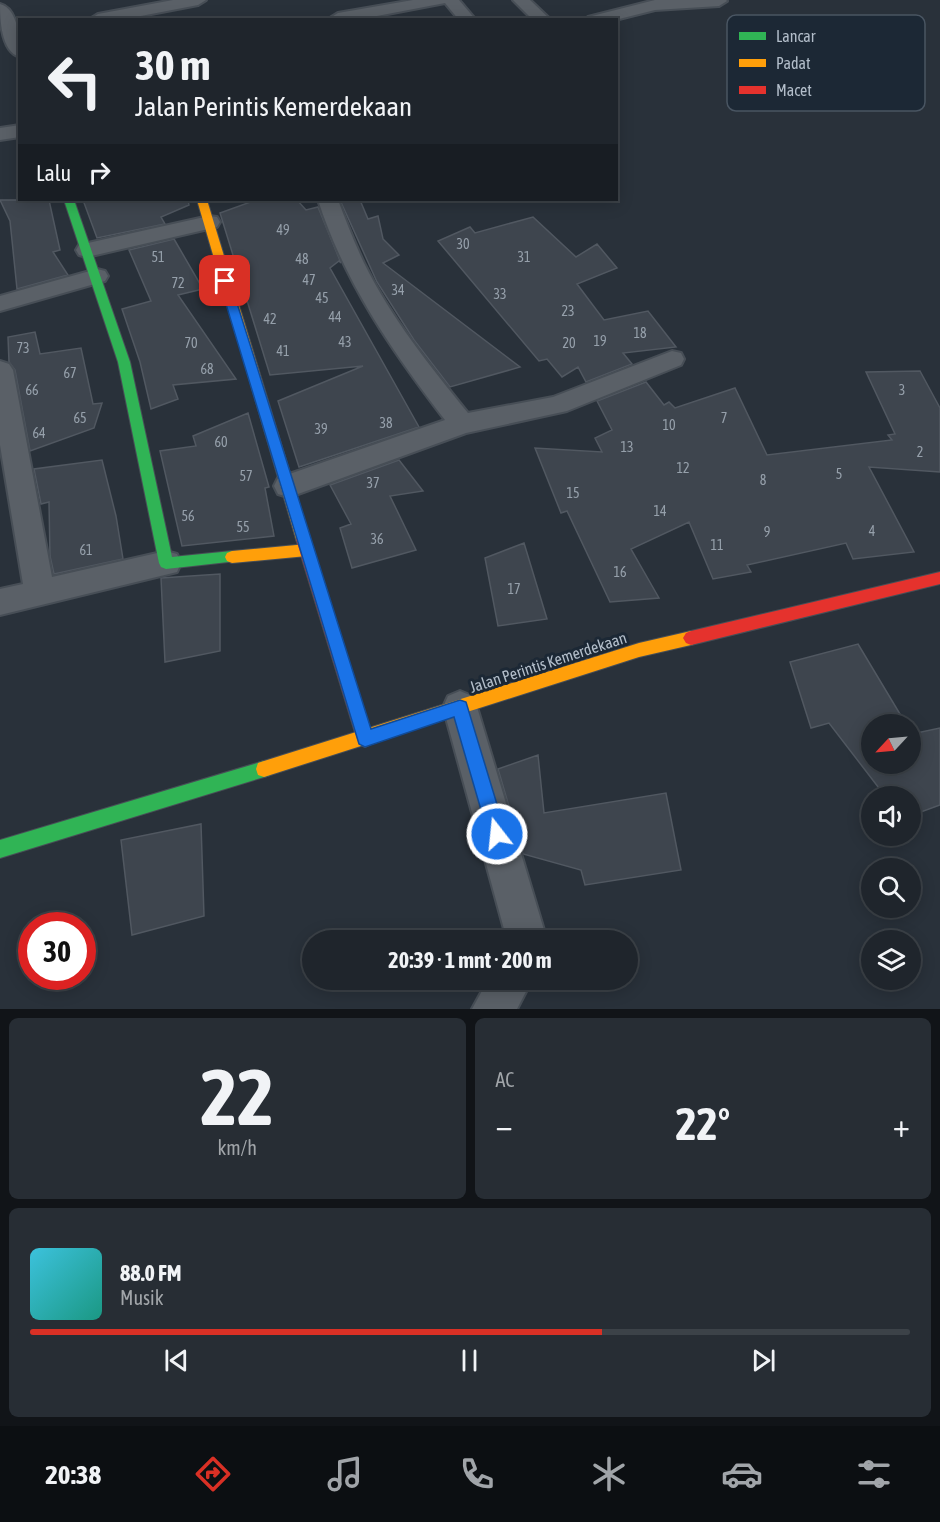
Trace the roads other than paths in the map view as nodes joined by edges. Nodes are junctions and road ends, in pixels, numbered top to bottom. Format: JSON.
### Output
{"nodes":[{"id":1,"x":439,"y":0,"type":"edge"},
{"id":2,"x":451,"y":0,"type":"edge"},
{"id":3,"x":521,"y":0,"type":"edge"},
{"id":4,"x":596,"y":0,"type":"edge"},
{"id":5,"x":87,"y":1,"type":"edge"},
{"id":6,"x":191,"y":1,"type":"edge"},
{"id":7,"x":719,"y":1,"type":"edge"},
{"id":8,"x":322,"y":4,"type":"dead end"},
{"id":9,"x":0,"y":9,"type":"edge"},
{"id":10,"x":613,"y":15,"type":"junction"},
{"id":11,"x":97,"y":18,"type":"edge"},
{"id":12,"x":103,"y":18,"type":"edge"},
{"id":13,"x":199,"y":18,"type":"edge"},
{"id":14,"x":338,"y":18,"type":"edge"},
{"id":15,"x":344,"y":18,"type":"edge"},
{"id":16,"x":466,"y":18,"type":"edge"},
{"id":17,"x":541,"y":18,"type":"edge"},
{"id":18,"x":602,"y":18,"type":"edge"},
{"id":19,"x":18,"y":48,"type":"edge"},
{"id":20,"x":18,"y":131,"type":"edge"},
{"id":21,"x":0,"y":135,"type":"edge"},
{"id":22,"x":69,"y":201,"type":"edge"},
{"id":23,"x":204,"y":201,"type":"edge"},
{"id":24,"x":328,"y":201,"type":"edge"},
{"id":25,"x":209,"y":222,"type":"junction"},
{"id":26,"x":87,"y":250,"type":"junction"},
{"id":27,"x":97,"y":276,"type":"junction"},
{"id":28,"x":0,"y":304,"type":"edge"},
{"id":29,"x":672,"y":359,"type":"dead end"},
{"id":30,"x":0,"y":370,"type":"edge"},
{"id":31,"x":462,"y":424,"type":"junction"},
{"id":32,"x":288,"y":486,"type":"junction"},
{"id":33,"x":308,"y":550,"type":"junction"},
{"id":34,"x":166,"y":563,"type":"junction"},
{"id":35,"x":940,"y":578,"type":"edge"},
{"id":36,"x":40,"y":592,"type":"junction"},
{"id":37,"x":0,"y":602,"type":"edge"},
{"id":38,"x":460,"y":707,"type":"junction"},
{"id":39,"x":365,"y":739,"type":"junction"},
{"id":40,"x":0,"y":849,"type":"edge"},
{"id":41,"x":524,"y":930,"type":"edge"},
{"id":42,"x":505,"y":990,"type":"edge"},
{"id":43,"x":493,"y":1009,"type":"edge"}],
"edges":[{"from":1,"to":15,"type":"street"},
{"from":2,"to":16,"type":"street"},
{"from":3,"to":17,"type":"street"},
{"from":4,"to":10,"type":"street"},
{"from":5,"to":11,"type":"street"},
{"from":6,"to":12,"type":"street"},
{"from":6,"to":13,"type":"street"},
{"from":7,"to":10,"type":"street"},
{"from":8,"to":14,"type":"street"},
{"from":9,"to":19,"type":"street"},
{"from":10,"to":18,"type":"street"},
{"from":20,"to":21,"type":"street"},
{"from":22,"to":26,"type":"street"},
{"from":23,"to":25,"type":"street"},
{"from":24,"to":31,"type":"street"},
{"from":25,"to":26,"type":"street"},
{"from":25,"to":32,"type":"street"},
{"from":26,"to":27,"type":"street"},
{"from":27,"to":28,"type":"street"},
{"from":27,"to":34,"type":"street"},
{"from":29,"to":31,"type":"street"},
{"from":30,"to":36,"type":"street"},
{"from":31,"to":32,"type":"street"},
{"from":32,"to":33,"type":"street"},
{"from":33,"to":34,"type":"street"},
{"from":33,"to":39,"type":"street"},
{"from":34,"to":36,"type":"street"},
{"from":35,"to":38,"type":"street","name":"Jalan Perintis Kemerdekaan"},
{"from":36,"to":37,"type":"street"},
{"from":38,"to":39,"type":"street","name":"Jalan Perintis Kemerdekaan"},
{"from":38,"to":41,"type":"street"},
{"from":39,"to":40,"type":"street","name":"Jalan Perintis Kemerdekaan"},
{"from":42,"to":43,"type":"street"}]}
